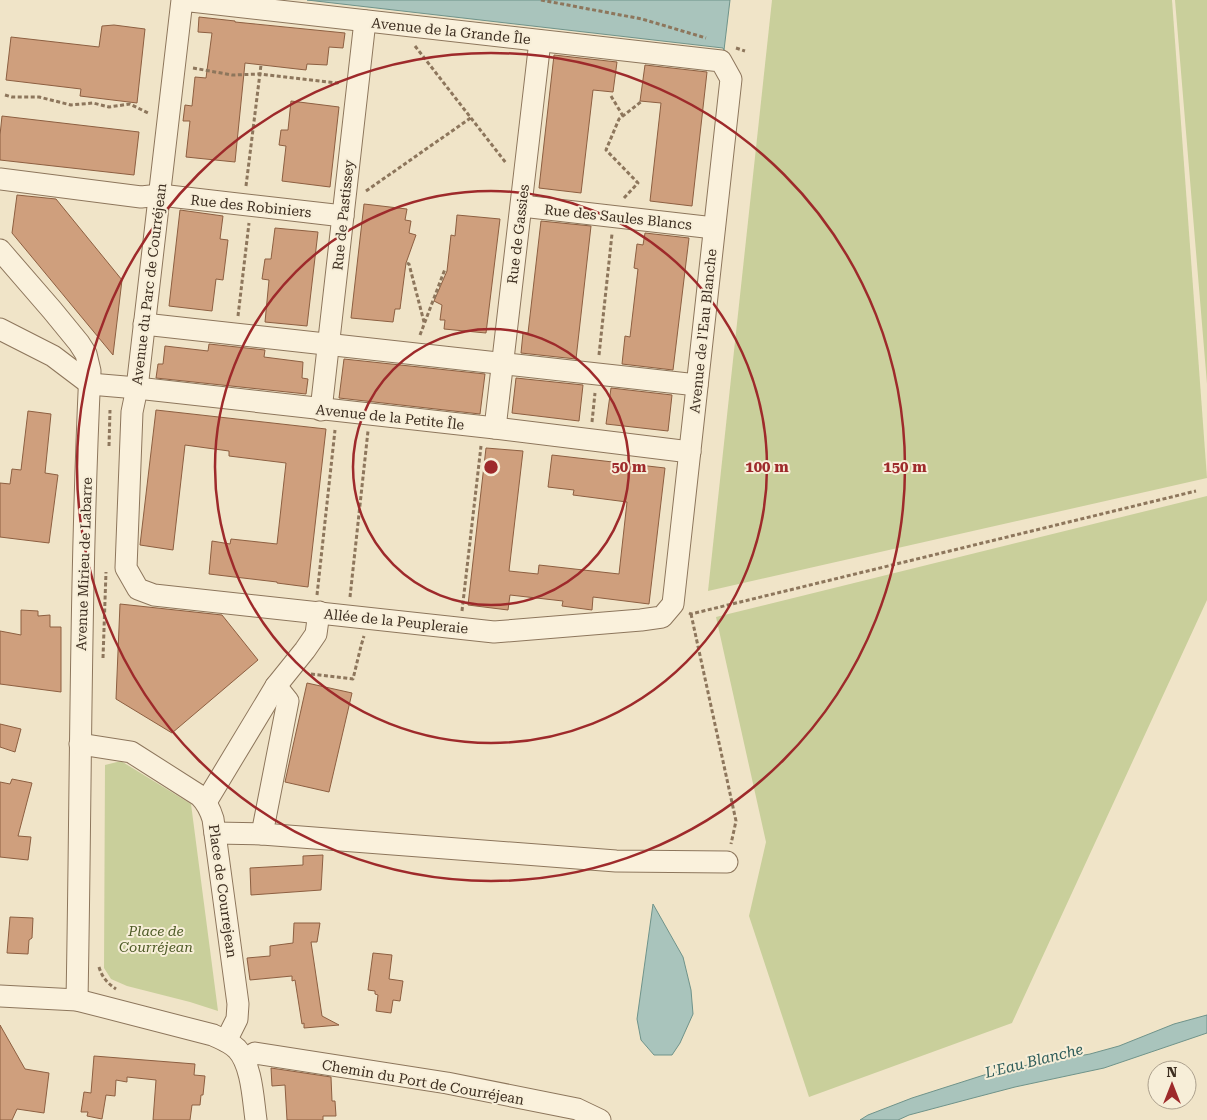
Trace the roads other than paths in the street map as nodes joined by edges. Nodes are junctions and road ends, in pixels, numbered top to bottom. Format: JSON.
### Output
{"nodes":[{"id":1,"x":182,"y":0,"type":"edge"},
{"id":2,"x":365,"y":21,"type":"junction"},
{"id":3,"x":540,"y":41,"type":"junction"},
{"id":4,"x":724,"y":53,"type":"joint"},
{"id":5,"x":0,"y":179,"type":"edge"},
{"id":6,"x":160,"y":196,"type":"junction"},
{"id":7,"x":522,"y":206,"type":"junction"},
{"id":8,"x":343,"y":216,"type":"junction"},
{"id":9,"x":714,"y":228,"type":"junction"},
{"id":10,"x":0,"y":250,"type":"edge"},
{"id":11,"x":144,"y":324,"type":"junction"},
{"id":12,"x":0,"y":330,"type":"edge"},
{"id":13,"x":79,"y":343,"type":"junction"},
{"id":14,"x":329,"y":344,"type":"junction"},
{"id":15,"x":63,"y":363,"type":"junction"},
{"id":16,"x":503,"y":364,"type":"junction"},
{"id":17,"x":90,"y":384,"type":"junction"},
{"id":18,"x":697,"y":385,"type":"junction"},
{"id":19,"x":137,"y":388,"type":"junction"},
{"id":20,"x":328,"y":416,"type":"junction"},
{"id":21,"x":489,"y":433,"type":"junction"},
{"id":22,"x":690,"y":452,"type":"junction"},
{"id":23,"x":126,"y":568,"type":"joint"},
{"id":24,"x":318,"y":605,"type":"junction"},
{"id":25,"x":682,"y":609,"type":"joint"},
{"id":26,"x":276,"y":686,"type":"junction"},
{"id":27,"x":80,"y":744,"type":"junction"},
{"id":28,"x":206,"y":802,"type":"junction"},
{"id":29,"x":215,"y":833,"type":"junction"},
{"id":30,"x":262,"y":834,"type":"junction"},
{"id":31,"x":727,"y":862,"type":"road end"},
{"id":32,"x":0,"y":996,"type":"edge"},
{"id":33,"x":77,"y":1000,"type":"junction"},
{"id":34,"x":226,"y":1041,"type":"junction"},
{"id":35,"x":245,"y":1060,"type":"junction"},
{"id":36,"x":256,"y":1120,"type":"edge"},
{"id":37,"x":600,"y":1120,"type":"edge"}],
"edges":[{"from":1,"to":2,"type":"street","name":"Avenue de la Grande Île"},
{"from":1,"to":6,"type":"street","name":"Avenue du Parc de Courréjean"},
{"from":2,"to":3,"type":"street","name":"Avenue de la Grande Île"},
{"from":2,"to":8,"type":"street","name":"Rue de Pastissey"},
{"from":3,"to":4,"type":"street","name":"Avenue de la Grande Île"},
{"from":3,"to":7,"type":"street","name":"Rue de Gassies"},
{"from":4,"to":9,"type":"street","name":"Avenue de l'Eau Blanche"},
{"from":5,"to":6,"type":"street","name":"Rue des Robiniers"},
{"from":6,"to":8,"type":"street","name":"Rue des Robiniers"},
{"from":6,"to":11,"type":"street","name":"Avenue du Parc de Courréjean"},
{"from":7,"to":9,"type":"street","name":"Rue des Saules Blancs"},
{"from":7,"to":16,"type":"street","name":"Rue de Gassies"},
{"from":8,"to":14,"type":"street","name":"Rue de Pastissey"},
{"from":9,"to":18,"type":"street","name":"Avenue de l'Eau Blanche"},
{"from":10,"to":13,"type":"street","name":"Avenue Mirieu de Labarre"},
{"from":11,"to":14,"type":"street"},
{"from":11,"to":19,"type":"street","name":"Avenue du Parc de Courréjean"},
{"from":12,"to":15,"type":"street"},
{"from":13,"to":15,"type":"street"},
{"from":13,"to":17,"type":"street","name":"Avenue Mirieu de Labarre"},
{"from":14,"to":16,"type":"street"},
{"from":14,"to":20,"type":"street","name":"Rue de Pastissey"},
{"from":15,"to":17,"type":"street"},
{"from":16,"to":18,"type":"street"},
{"from":16,"to":21,"type":"street","name":"Rue de Gassies"},
{"from":17,"to":19,"type":"street","name":"Avenue de la Petite Île"},
{"from":17,"to":27,"type":"street","name":"Avenue Mirieu de Labarre"},
{"from":18,"to":22,"type":"street","name":"Avenue de l'Eau Blanche"},
{"from":19,"to":20,"type":"street","name":"Avenue de la Petite Île"},
{"from":19,"to":23,"type":"street","name":"Avenue du Parc de Courréjean"},
{"from":20,"to":21,"type":"street","name":"Avenue de la Petite Île"},
{"from":21,"to":22,"type":"street","name":"Avenue de la Petite Île"},
{"from":22,"to":25,"type":"street","name":"Avenue de l'Eau Blanche"},
{"from":23,"to":24,"type":"street","name":"Allée de la Peupleraie"},
{"from":24,"to":25,"type":"street","name":"Allée de la Peupleraie"},
{"from":24,"to":26,"type":"street"},
{"from":26,"to":28,"type":"street"},
{"from":26,"to":30,"type":"street"},
{"from":27,"to":28,"type":"street"},
{"from":27,"to":33,"type":"street"},
{"from":28,"to":29,"type":"street","name":"Place de Courrejean"},
{"from":29,"to":30,"type":"street"},
{"from":29,"to":34,"type":"street","name":"Place de Courrejean"},
{"from":30,"to":31,"type":"street"},
{"from":32,"to":33,"type":"street"},
{"from":33,"to":34,"type":"street"},
{"from":34,"to":35,"type":"street"},
{"from":35,"to":36,"type":"street"},
{"from":35,"to":37,"type":"street","name":"Chemin du Port de Courréjean"}]}
